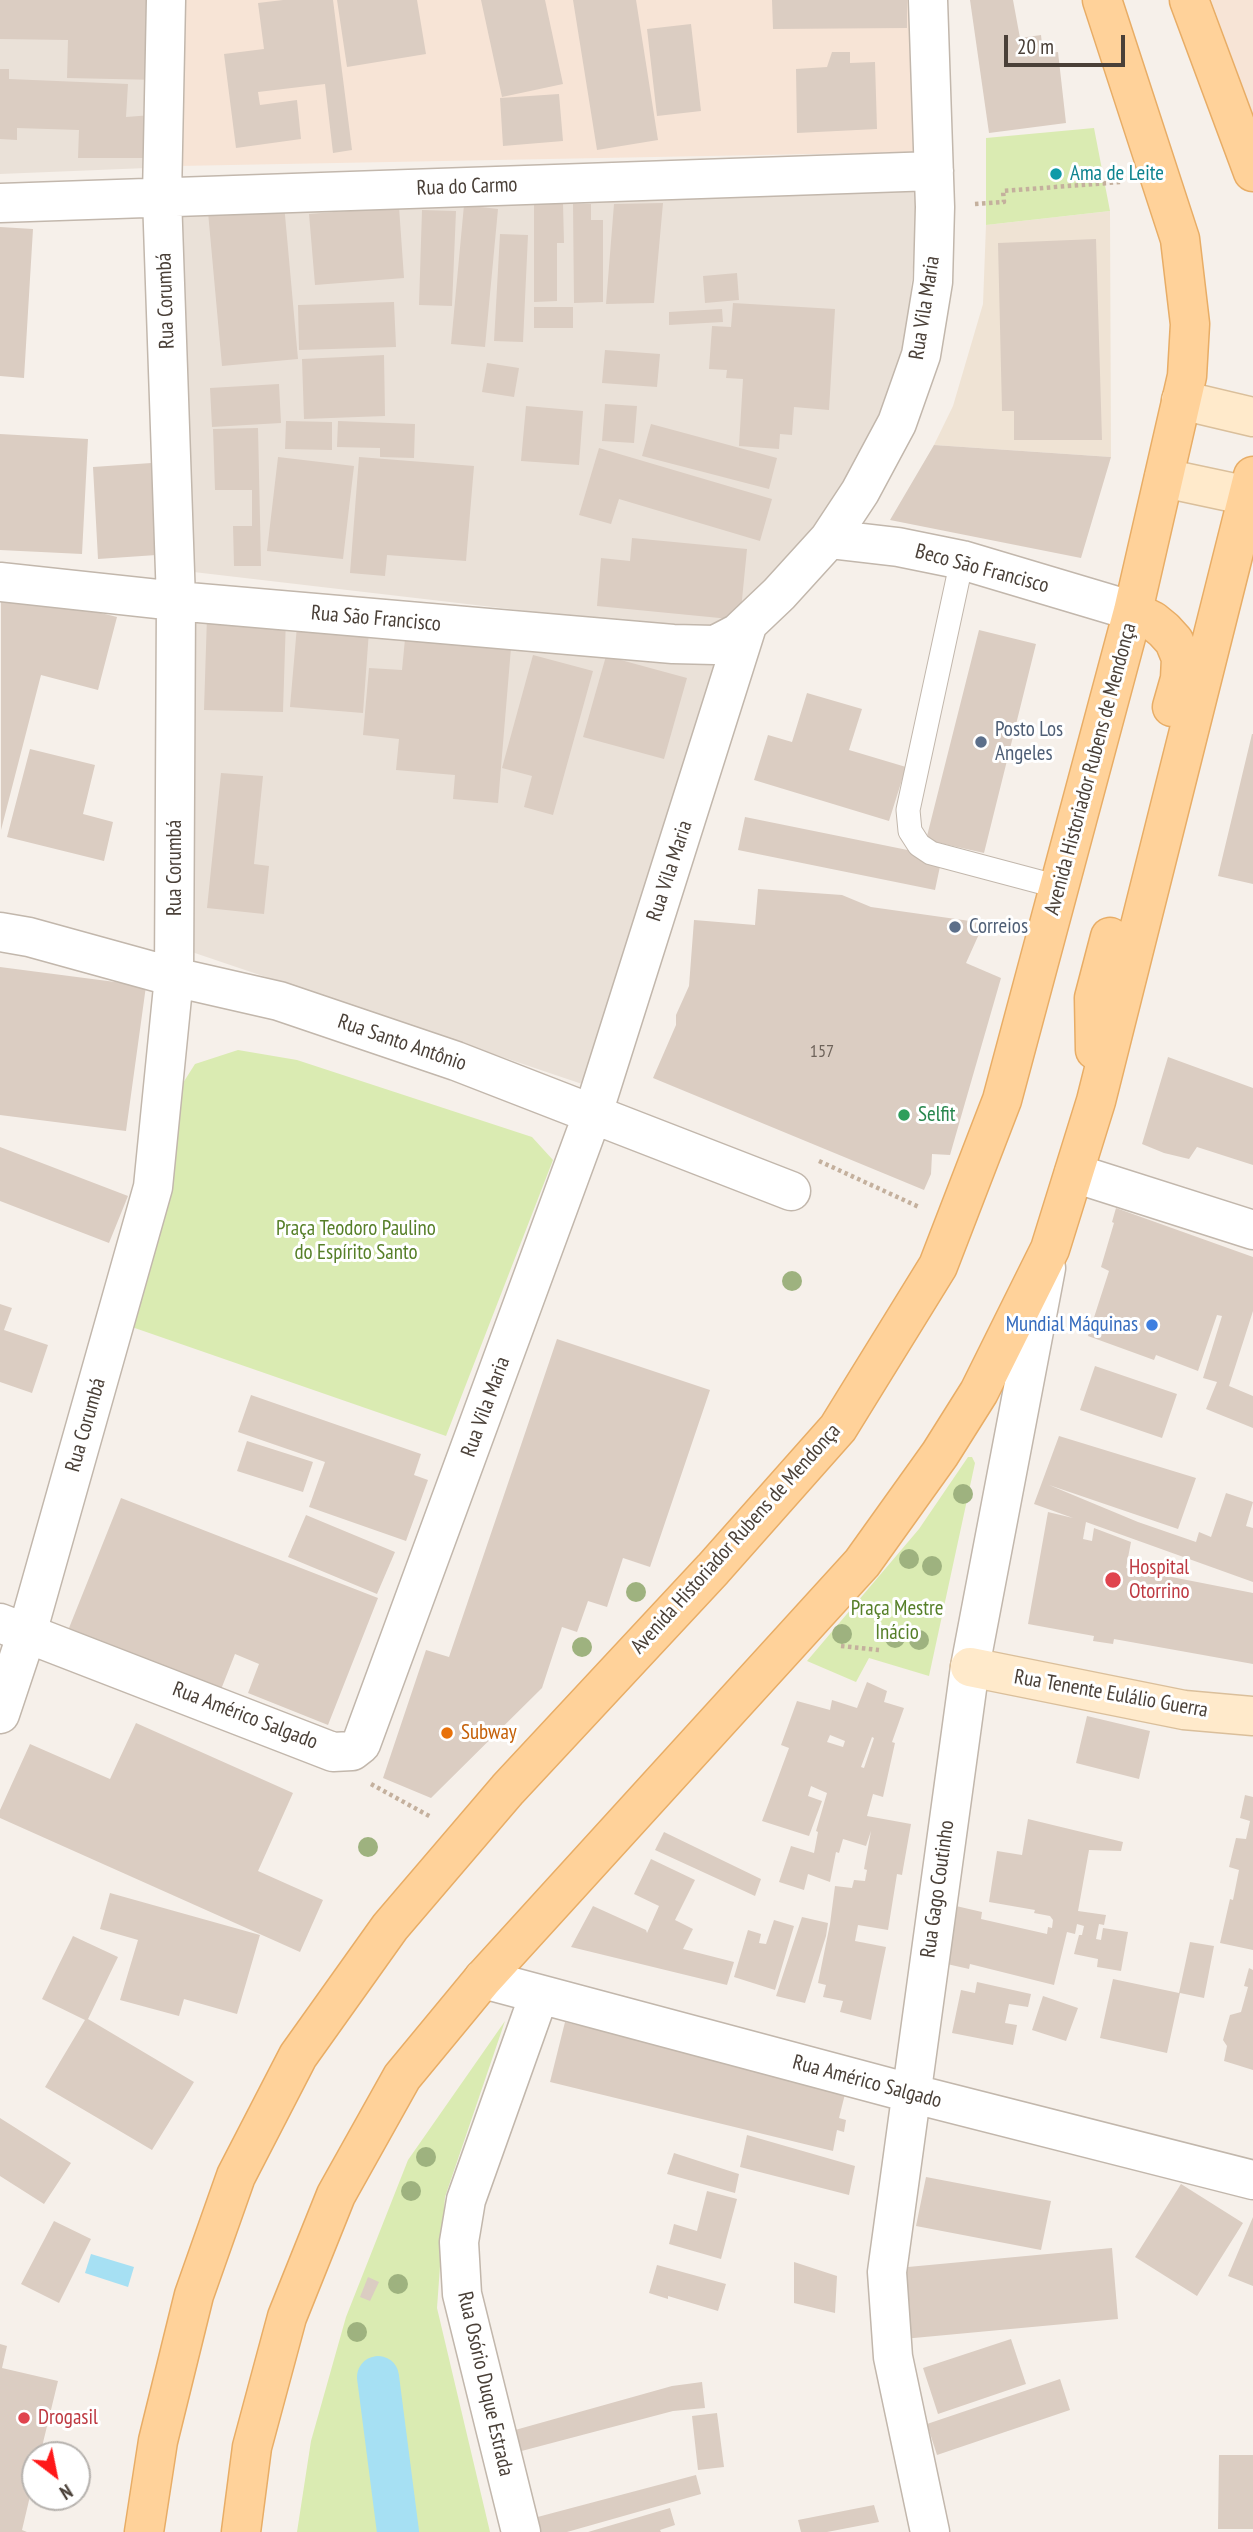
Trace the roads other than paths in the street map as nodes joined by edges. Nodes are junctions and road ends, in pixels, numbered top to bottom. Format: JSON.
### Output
{"nodes":[{"id":1,"x":166,"y":0,"type":"edge"},
{"id":2,"x":928,"y":0,"type":"edge"},
{"id":3,"x":1102,"y":0,"type":"edge"},
{"id":4,"x":1189,"y":0,"type":"edge"},
{"id":5,"x":934,"y":171,"type":"junction"},
{"id":6,"x":1253,"y":172,"type":"edge"},
{"id":7,"x":162,"y":197,"type":"junction"},
{"id":8,"x":0,"y":203,"type":"edge"},
{"id":9,"x":1184,"y":388,"type":"junction"},
{"id":10,"x":1253,"y":416,"type":"edge"},
{"id":11,"x":1164,"y":478,"type":"junction"},
{"id":12,"x":1252,"y":490,"type":"edge"},
{"id":13,"x":829,"y":539,"type":"junction"},
{"id":14,"x":962,"y":560,"type":"junction"},
{"id":15,"x":0,"y":582,"type":"edge"},
{"id":16,"x":176,"y":601,"type":"junction"},
{"id":17,"x":1133,"y":611,"type":"junction"},
{"id":18,"x":747,"y":626,"type":"junction"},
{"id":19,"x":1059,"y":887,"type":"junction"},
{"id":20,"x":0,"y":932,"type":"edge"},
{"id":21,"x":174,"y":976,"type":"junction"},
{"id":22,"x":1096,"y":1101,"type":"junction"},
{"id":23,"x":593,"y":1114,"type":"junction"},
{"id":24,"x":1074,"y":1173,"type":"junction"},
{"id":25,"x":792,"y":1191,"type":"dead end"},
{"id":26,"x":1253,"y":1230,"type":"edge"},
{"id":27,"x":1050,"y":1249,"type":"junction"},
{"id":28,"x":13,"y":1628,"type":"edge"},
{"id":29,"x":970,"y":1667,"type":"junction"},
{"id":30,"x":0,"y":1714,"type":"edge"},
{"id":31,"x":1253,"y":1716,"type":"edge"},
{"id":32,"x":352,"y":1751,"type":"joint"},
{"id":33,"x":483,"y":1979,"type":"junction"},
{"id":34,"x":539,"y":1995,"type":"junction"},
{"id":35,"x":910,"y":2093,"type":"junction"},
{"id":36,"x":1253,"y":2180,"type":"edge"},
{"id":37,"x":144,"y":2532,"type":"edge"},
{"id":38,"x":241,"y":2532,"type":"edge"},
{"id":39,"x":521,"y":2532,"type":"edge"},
{"id":40,"x":930,"y":2532,"type":"edge"}],
"edges":[{"from":1,"to":7,"type":"street","name":"Rua Corumbá"},
{"from":2,"to":5,"type":"street","name":"Rua Vila Maria"},
{"from":3,"to":9,"type":"main road","name":"Avenida Historiador Rubens de Mendonça"},
{"from":4,"to":6,"type":"main road"},
{"from":5,"to":7,"type":"street","name":"Rua do Carmo"},
{"from":5,"to":13,"type":"street","name":"Rua Vila Maria"},
{"from":7,"to":8,"type":"street","name":"Rua do Carmo"},
{"from":7,"to":16,"type":"street","name":"Rua Corumbá"},
{"from":9,"to":10,"type":"street"},
{"from":9,"to":11,"type":"main road","name":"Avenida Historiador Rubens de Mendonça"},
{"from":11,"to":12,"type":"street"},
{"from":11,"to":17,"type":"main road","name":"Avenida Historiador Rubens de Mendonça"},
{"from":12,"to":22,"type":"main road"},
{"from":13,"to":14,"type":"street","name":"Beco São Francisco"},
{"from":13,"to":18,"type":"street","name":"Rua Vila Maria"},
{"from":14,"to":17,"type":"street","name":"Beco São Francisco"},
{"from":14,"to":19,"type":"lane"},
{"from":15,"to":16,"type":"street","name":"Rua São Francisco"},
{"from":16,"to":18,"type":"street","name":"Rua São Francisco"},
{"from":16,"to":21,"type":"street","name":"Rua Corumbá"},
{"from":17,"to":19,"type":"main road","name":"Avenida Historiador Rubens de Mendonça"},
{"from":17,"to":22,"type":"main road"},
{"from":18,"to":23,"type":"street","name":"Rua Vila Maria"},
{"from":19,"to":37,"type":"main road","name":"Avenida Historiador Rubens de Mendonça"},
{"from":20,"to":21,"type":"street","name":"Rua Santo Antônio"},
{"from":21,"to":23,"type":"street","name":"Rua Santo Antônio"},
{"from":21,"to":28,"type":"street","name":"Rua Corumbá"},
{"from":22,"to":24,"type":"main road"},
{"from":23,"to":25,"type":"street","name":"Rua Santo Antônio"},
{"from":23,"to":32,"type":"street","name":"Rua Vila Maria"},
{"from":24,"to":26,"type":"street"},
{"from":24,"to":27,"type":"main road"},
{"from":27,"to":29,"type":"street","name":"Rua Gago Coutinho"},
{"from":27,"to":33,"type":"main road"},
{"from":28,"to":30,"type":"street","name":"Rua Corumbá"},
{"from":28,"to":32,"type":"street","name":"Rua Américo Salgado"},
{"from":29,"to":31,"type":"street","name":"Rua Tenente Eulálio Guerra"},
{"from":29,"to":35,"type":"street","name":"Rua Gago Coutinho"},
{"from":33,"to":34,"type":"street","name":"Rua Américo Salgado"},
{"from":33,"to":38,"type":"main road"},
{"from":34,"to":35,"type":"street","name":"Rua Américo Salgado"},
{"from":34,"to":39,"type":"street","name":"Rua Osório Duque Estrada"},
{"from":35,"to":36,"type":"street","name":"Rua Américo Salgado"},
{"from":35,"to":40,"type":"street","name":"Rua Gago Coutinho"}]}
